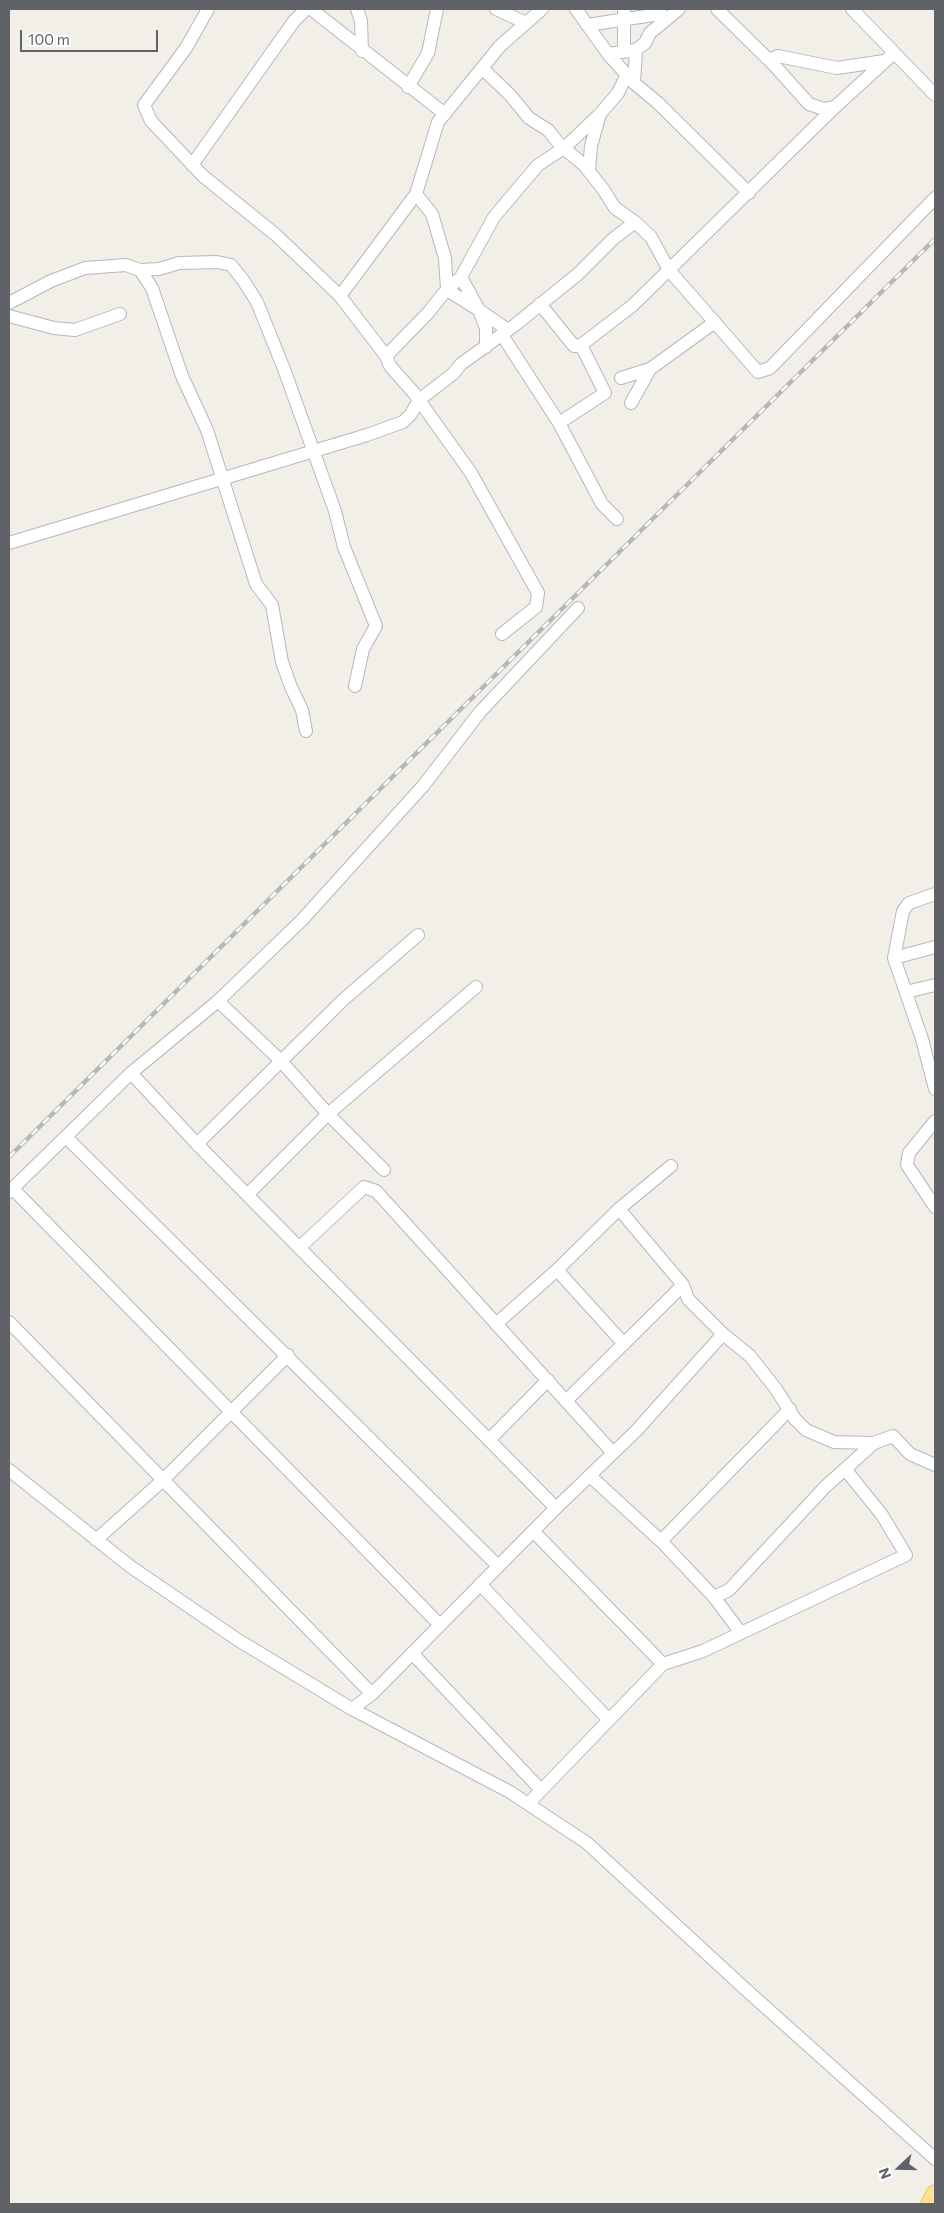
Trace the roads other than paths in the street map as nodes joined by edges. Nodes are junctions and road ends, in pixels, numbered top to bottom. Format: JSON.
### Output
{"nodes":[{"id":1,"x":208,"y":9,"type":"edge"},
{"id":2,"x":306,"y":9,"type":"edge"},
{"id":3,"x":310,"y":9,"type":"edge"},
{"id":4,"x":357,"y":9,"type":"edge"},
{"id":5,"x":437,"y":9,"type":"edge"},
{"id":6,"x":496,"y":9,"type":"edge"},
{"id":7,"x":542,"y":9,"type":"edge"},
{"id":8,"x":576,"y":9,"type":"edge"},
{"id":9,"x":679,"y":9,"type":"edge"},
{"id":10,"x":717,"y":9,"type":"edge"},
{"id":11,"x":852,"y":9,"type":"edge"},
{"id":12,"x":624,"y":14,"type":"edge"},
{"id":13,"x":668,"y":18,"type":"junction"},
{"id":14,"x":526,"y":23,"type":"junction"},
{"id":15,"x":587,"y":24,"type":"junction"},
{"id":16,"x":362,"y":51,"type":"junction"},
{"id":17,"x":630,"y":51,"type":"junction"},
{"id":18,"x":608,"y":54,"type":"junction"},
{"id":19,"x":770,"y":56,"type":"junction"},
{"id":20,"x":889,"y":57,"type":"junction"},
{"id":21,"x":482,"y":68,"type":"junction"},
{"id":22,"x":630,"y":79,"type":"junction"},
{"id":23,"x":408,"y":87,"type":"junction"},
{"id":24,"x":935,"y":95,"type":"edge"},
{"id":25,"x":835,"y":107,"type":"junction"},
{"id":26,"x":444,"y":114,"type":"junction"},
{"id":27,"x":600,"y":114,"type":"junction"},
{"id":28,"x":564,"y":148,"type":"junction"},
{"id":29,"x":192,"y":165,"type":"junction"},
{"id":30,"x":589,"y":171,"type":"junction"},
{"id":31,"x":749,"y":193,"type":"junction"},
{"id":32,"x":416,"y":194,"type":"junction"},
{"id":33,"x":935,"y":198,"type":"edge"},
{"id":34,"x":635,"y":222,"type":"junction"},
{"id":35,"x":140,"y":270,"type":"junction"},
{"id":36,"x":669,"y":270,"type":"junction"},
{"id":37,"x":461,"y":277,"type":"junction"},
{"id":38,"x":447,"y":290,"type":"junction"},
{"id":39,"x":340,"y":296,"type":"junction"},
{"id":40,"x":9,"y":303,"type":"edge"},
{"id":41,"x":540,"y":304,"type":"junction"},
{"id":42,"x":479,"y":310,"type":"junction"},
{"id":43,"x":120,"y":314,"type":"dead end"},
{"id":44,"x":9,"y":316,"type":"edge"},
{"id":45,"x":715,"y":322,"type":"junction"},
{"id":46,"x":505,"y":333,"type":"junction"},
{"id":47,"x":581,"y":345,"type":"junction"},
{"id":48,"x":486,"y":347,"type":"junction"},
{"id":49,"x":386,"y":356,"type":"junction"},
{"id":50,"x":650,"y":369,"type":"junction"},
{"id":51,"x":621,"y":378,"type":"dead end"},
{"id":52,"x":419,"y":400,"type":"junction"},
{"id":53,"x":631,"y":403,"type":"dead end"},
{"id":54,"x":559,"y":423,"type":"junction"},
{"id":55,"x":312,"y":450,"type":"junction"},
{"id":56,"x":224,"y":477,"type":"junction"},
{"id":57,"x":617,"y":519,"type":"dead end"},
{"id":58,"x":9,"y":543,"type":"edge"},
{"id":59,"x":578,"y":608,"type":"dead end"},
{"id":60,"x":502,"y":634,"type":"dead end"},
{"id":61,"x":355,"y":686,"type":"dead end"},
{"id":62,"x":306,"y":731,"type":"dead end"},
{"id":63,"x":935,"y":894,"type":"edge"},
{"id":64,"x":418,"y":935,"type":"dead end"},
{"id":65,"x":935,"y":947,"type":"edge"},
{"id":66,"x":894,"y":958,"type":"junction"},
{"id":67,"x":935,"y":985,"type":"edge"},
{"id":68,"x":476,"y":986,"type":"dead end"},
{"id":69,"x":906,"y":992,"type":"junction"},
{"id":70,"x":218,"y":1001,"type":"junction"},
{"id":71,"x":281,"y":1061,"type":"junction"},
{"id":72,"x":131,"y":1073,"type":"junction"},
{"id":73,"x":935,"y":1088,"type":"edge"},
{"id":74,"x":328,"y":1114,"type":"junction"},
{"id":75,"x":935,"y":1121,"type":"edge"},
{"id":76,"x":66,"y":1137,"type":"junction"},
{"id":77,"x":197,"y":1144,"type":"junction"},
{"id":78,"x":670,"y":1166,"type":"dead end"},
{"id":79,"x":384,"y":1170,"type":"dead end"},
{"id":80,"x":11,"y":1190,"type":"edge"},
{"id":81,"x":247,"y":1195,"type":"junction"},
{"id":82,"x":935,"y":1206,"type":"edge"},
{"id":83,"x":619,"y":1209,"type":"junction"},
{"id":84,"x":299,"y":1248,"type":"junction"},
{"id":85,"x":557,"y":1270,"type":"junction"},
{"id":86,"x":682,"y":1285,"type":"junction"},
{"id":87,"x":9,"y":1322,"type":"edge"},
{"id":88,"x":496,"y":1324,"type":"junction"},
{"id":89,"x":723,"y":1334,"type":"junction"},
{"id":90,"x":624,"y":1344,"type":"junction"},
{"id":91,"x":288,"y":1355,"type":"junction"},
{"id":92,"x":548,"y":1380,"type":"junction"},
{"id":93,"x":566,"y":1401,"type":"junction"},
{"id":94,"x":790,"y":1409,"type":"junction"},
{"id":95,"x":233,"y":1411,"type":"junction"},
{"id":96,"x":489,"y":1440,"type":"junction"},
{"id":97,"x":874,"y":1443,"type":"junction"},
{"id":98,"x":614,"y":1453,"type":"junction"},
{"id":99,"x":935,"y":1465,"type":"edge"},
{"id":100,"x":845,"y":1469,"type":"junction"},
{"id":101,"x":9,"y":1470,"type":"edge"},
{"id":102,"x":590,"y":1476,"type":"junction"},
{"id":103,"x":163,"y":1480,"type":"junction"},
{"id":104,"x":556,"y":1508,"type":"junction"},
{"id":105,"x":533,"y":1531,"type":"junction"},
{"id":106,"x":96,"y":1540,"type":"junction"},
{"id":107,"x":661,"y":1541,"type":"junction"},
{"id":108,"x":498,"y":1566,"type":"junction"},
{"id":109,"x":480,"y":1584,"type":"junction"},
{"id":110,"x":714,"y":1597,"type":"junction"},
{"id":111,"x":440,"y":1624,"type":"junction"},
{"id":112,"x":741,"y":1633,"type":"junction"},
{"id":113,"x":412,"y":1653,"type":"junction"},
{"id":114,"x":663,"y":1664,"type":"junction"},
{"id":115,"x":372,"y":1694,"type":"junction"},
{"id":116,"x":352,"y":1709,"type":"junction"},
{"id":117,"x":608,"y":1719,"type":"junction"},
{"id":118,"x":541,"y":1790,"type":"junction"},
{"id":119,"x":529,"y":1803,"type":"junction"},
{"id":120,"x":935,"y":2159,"type":"edge"},
{"id":121,"x":935,"y":2194,"type":"edge"},
{"id":122,"x":930,"y":2204,"type":"edge"}],
"edges":[{"from":1,"to":29,"type":"street"},
{"from":2,"to":29,"type":"street"},
{"from":3,"to":16,"type":"street"},
{"from":4,"to":16,"type":"street"},
{"from":5,"to":23,"type":"street"},
{"from":6,"to":14,"type":"street"},
{"from":7,"to":14,"type":"street"},
{"from":8,"to":15,"type":"street"},
{"from":9,"to":13,"type":"street"},
{"from":10,"to":19,"type":"street"},
{"from":11,"to":20,"type":"street"},
{"from":12,"to":13,"type":"street"},
{"from":12,"to":15,"type":"street"},
{"from":12,"to":17,"type":"street"},
{"from":13,"to":17,"type":"street"},
{"from":14,"to":21,"type":"street"},
{"from":15,"to":18,"type":"street"},
{"from":16,"to":23,"type":"street"},
{"from":17,"to":18,"type":"street"},
{"from":17,"to":22,"type":"street"},
{"from":18,"to":22,"type":"street"},
{"from":19,"to":20,"type":"street"},
{"from":19,"to":25,"type":"street"},
{"from":20,"to":24,"type":"street"},
{"from":20,"to":25,"type":"street"},
{"from":21,"to":26,"type":"street"},
{"from":21,"to":28,"type":"street"},
{"from":22,"to":27,"type":"street"},
{"from":22,"to":31,"type":"street"},
{"from":23,"to":26,"type":"street"},
{"from":25,"to":31,"type":"street"},
{"from":26,"to":32,"type":"street"},
{"from":27,"to":28,"type":"street"},
{"from":27,"to":30,"type":"street"},
{"from":28,"to":30,"type":"street"},
{"from":28,"to":37,"type":"street"},
{"from":29,"to":39,"type":"street"},
{"from":30,"to":34,"type":"street"},
{"from":31,"to":36,"type":"street"},
{"from":32,"to":38,"type":"street"},
{"from":32,"to":39,"type":"street"},
{"from":33,"to":45,"type":"street"},
{"from":34,"to":36,"type":"street"},
{"from":34,"to":41,"type":"street"},
{"from":35,"to":40,"type":"street"},
{"from":35,"to":55,"type":"street"},
{"from":35,"to":56,"type":"street"},
{"from":36,"to":45,"type":"street"},
{"from":36,"to":47,"type":"street"},
{"from":37,"to":38,"type":"street"},
{"from":37,"to":42,"type":"street"},
{"from":38,"to":42,"type":"street"},
{"from":38,"to":49,"type":"street"},
{"from":39,"to":49,"type":"street"},
{"from":41,"to":46,"type":"street"},
{"from":41,"to":47,"type":"street"},
{"from":42,"to":46,"type":"street"},
{"from":42,"to":48,"type":"street"},
{"from":43,"to":44,"type":"street"},
{"from":45,"to":50,"type":"street"},
{"from":46,"to":48,"type":"street"},
{"from":46,"to":54,"type":"street"},
{"from":47,"to":54,"type":"street"},
{"from":48,"to":52,"type":"street"},
{"from":49,"to":52,"type":"street"},
{"from":50,"to":51,"type":"street"},
{"from":50,"to":53,"type":"street"},
{"from":52,"to":55,"type":"street"},
{"from":52,"to":60,"type":"street"},
{"from":54,"to":57,"type":"street"},
{"from":55,"to":56,"type":"street"},
{"from":55,"to":61,"type":"street"},
{"from":56,"to":58,"type":"street"},
{"from":56,"to":62,"type":"street"},
{"from":59,"to":70,"type":"street"},
{"from":63,"to":66,"type":"street"},
{"from":64,"to":71,"type":"street"},
{"from":65,"to":66,"type":"street"},
{"from":66,"to":69,"type":"street"},
{"from":67,"to":69,"type":"street"},
{"from":68,"to":74,"type":"street"},
{"from":69,"to":73,"type":"street"},
{"from":70,"to":71,"type":"street"},
{"from":70,"to":72,"type":"street"},
{"from":71,"to":74,"type":"street"},
{"from":71,"to":77,"type":"street"},
{"from":72,"to":76,"type":"street"},
{"from":72,"to":77,"type":"street"},
{"from":74,"to":79,"type":"street"},
{"from":74,"to":81,"type":"street"},
{"from":75,"to":82,"type":"street"},
{"from":76,"to":80,"type":"street"},
{"from":76,"to":91,"type":"street"},
{"from":77,"to":81,"type":"street"},
{"from":78,"to":83,"type":"street"},
{"from":80,"to":95,"type":"street"},
{"from":81,"to":84,"type":"street"},
{"from":83,"to":85,"type":"street"},
{"from":83,"to":86,"type":"street"},
{"from":84,"to":88,"type":"street"},
{"from":84,"to":96,"type":"street"},
{"from":85,"to":88,"type":"street"},
{"from":85,"to":90,"type":"street"},
{"from":86,"to":89,"type":"street"},
{"from":86,"to":90,"type":"street"},
{"from":87,"to":103,"type":"street"},
{"from":88,"to":92,"type":"street"},
{"from":89,"to":94,"type":"street"},
{"from":89,"to":98,"type":"street"},
{"from":90,"to":93,"type":"street"},
{"from":91,"to":95,"type":"street"},
{"from":91,"to":108,"type":"street"},
{"from":92,"to":93,"type":"street"},
{"from":92,"to":96,"type":"street"},
{"from":93,"to":98,"type":"street"},
{"from":94,"to":97,"type":"street"},
{"from":94,"to":107,"type":"street"},
{"from":95,"to":103,"type":"street"},
{"from":95,"to":111,"type":"street"},
{"from":96,"to":104,"type":"street"},
{"from":97,"to":99,"type":"street"},
{"from":97,"to":100,"type":"street"},
{"from":98,"to":102,"type":"street"},
{"from":100,"to":110,"type":"street"},
{"from":100,"to":112,"type":"street"},
{"from":101,"to":106,"type":"street"},
{"from":102,"to":104,"type":"street"},
{"from":102,"to":107,"type":"street"},
{"from":103,"to":106,"type":"street"},
{"from":103,"to":115,"type":"street"},
{"from":104,"to":105,"type":"street"},
{"from":105,"to":108,"type":"street"},
{"from":105,"to":114,"type":"street"},
{"from":106,"to":116,"type":"street"},
{"from":107,"to":110,"type":"street"},
{"from":108,"to":109,"type":"street"},
{"from":109,"to":111,"type":"street"},
{"from":109,"to":117,"type":"street"},
{"from":110,"to":112,"type":"street"},
{"from":111,"to":113,"type":"street"},
{"from":112,"to":114,"type":"street"},
{"from":113,"to":115,"type":"street"},
{"from":113,"to":118,"type":"street"},
{"from":114,"to":117,"type":"street"},
{"from":115,"to":116,"type":"street"},
{"from":116,"to":119,"type":"street"},
{"from":117,"to":118,"type":"street"},
{"from":118,"to":119,"type":"street"},
{"from":119,"to":120,"type":"street"},
{"from":121,"to":122,"type":"highway"}]}
